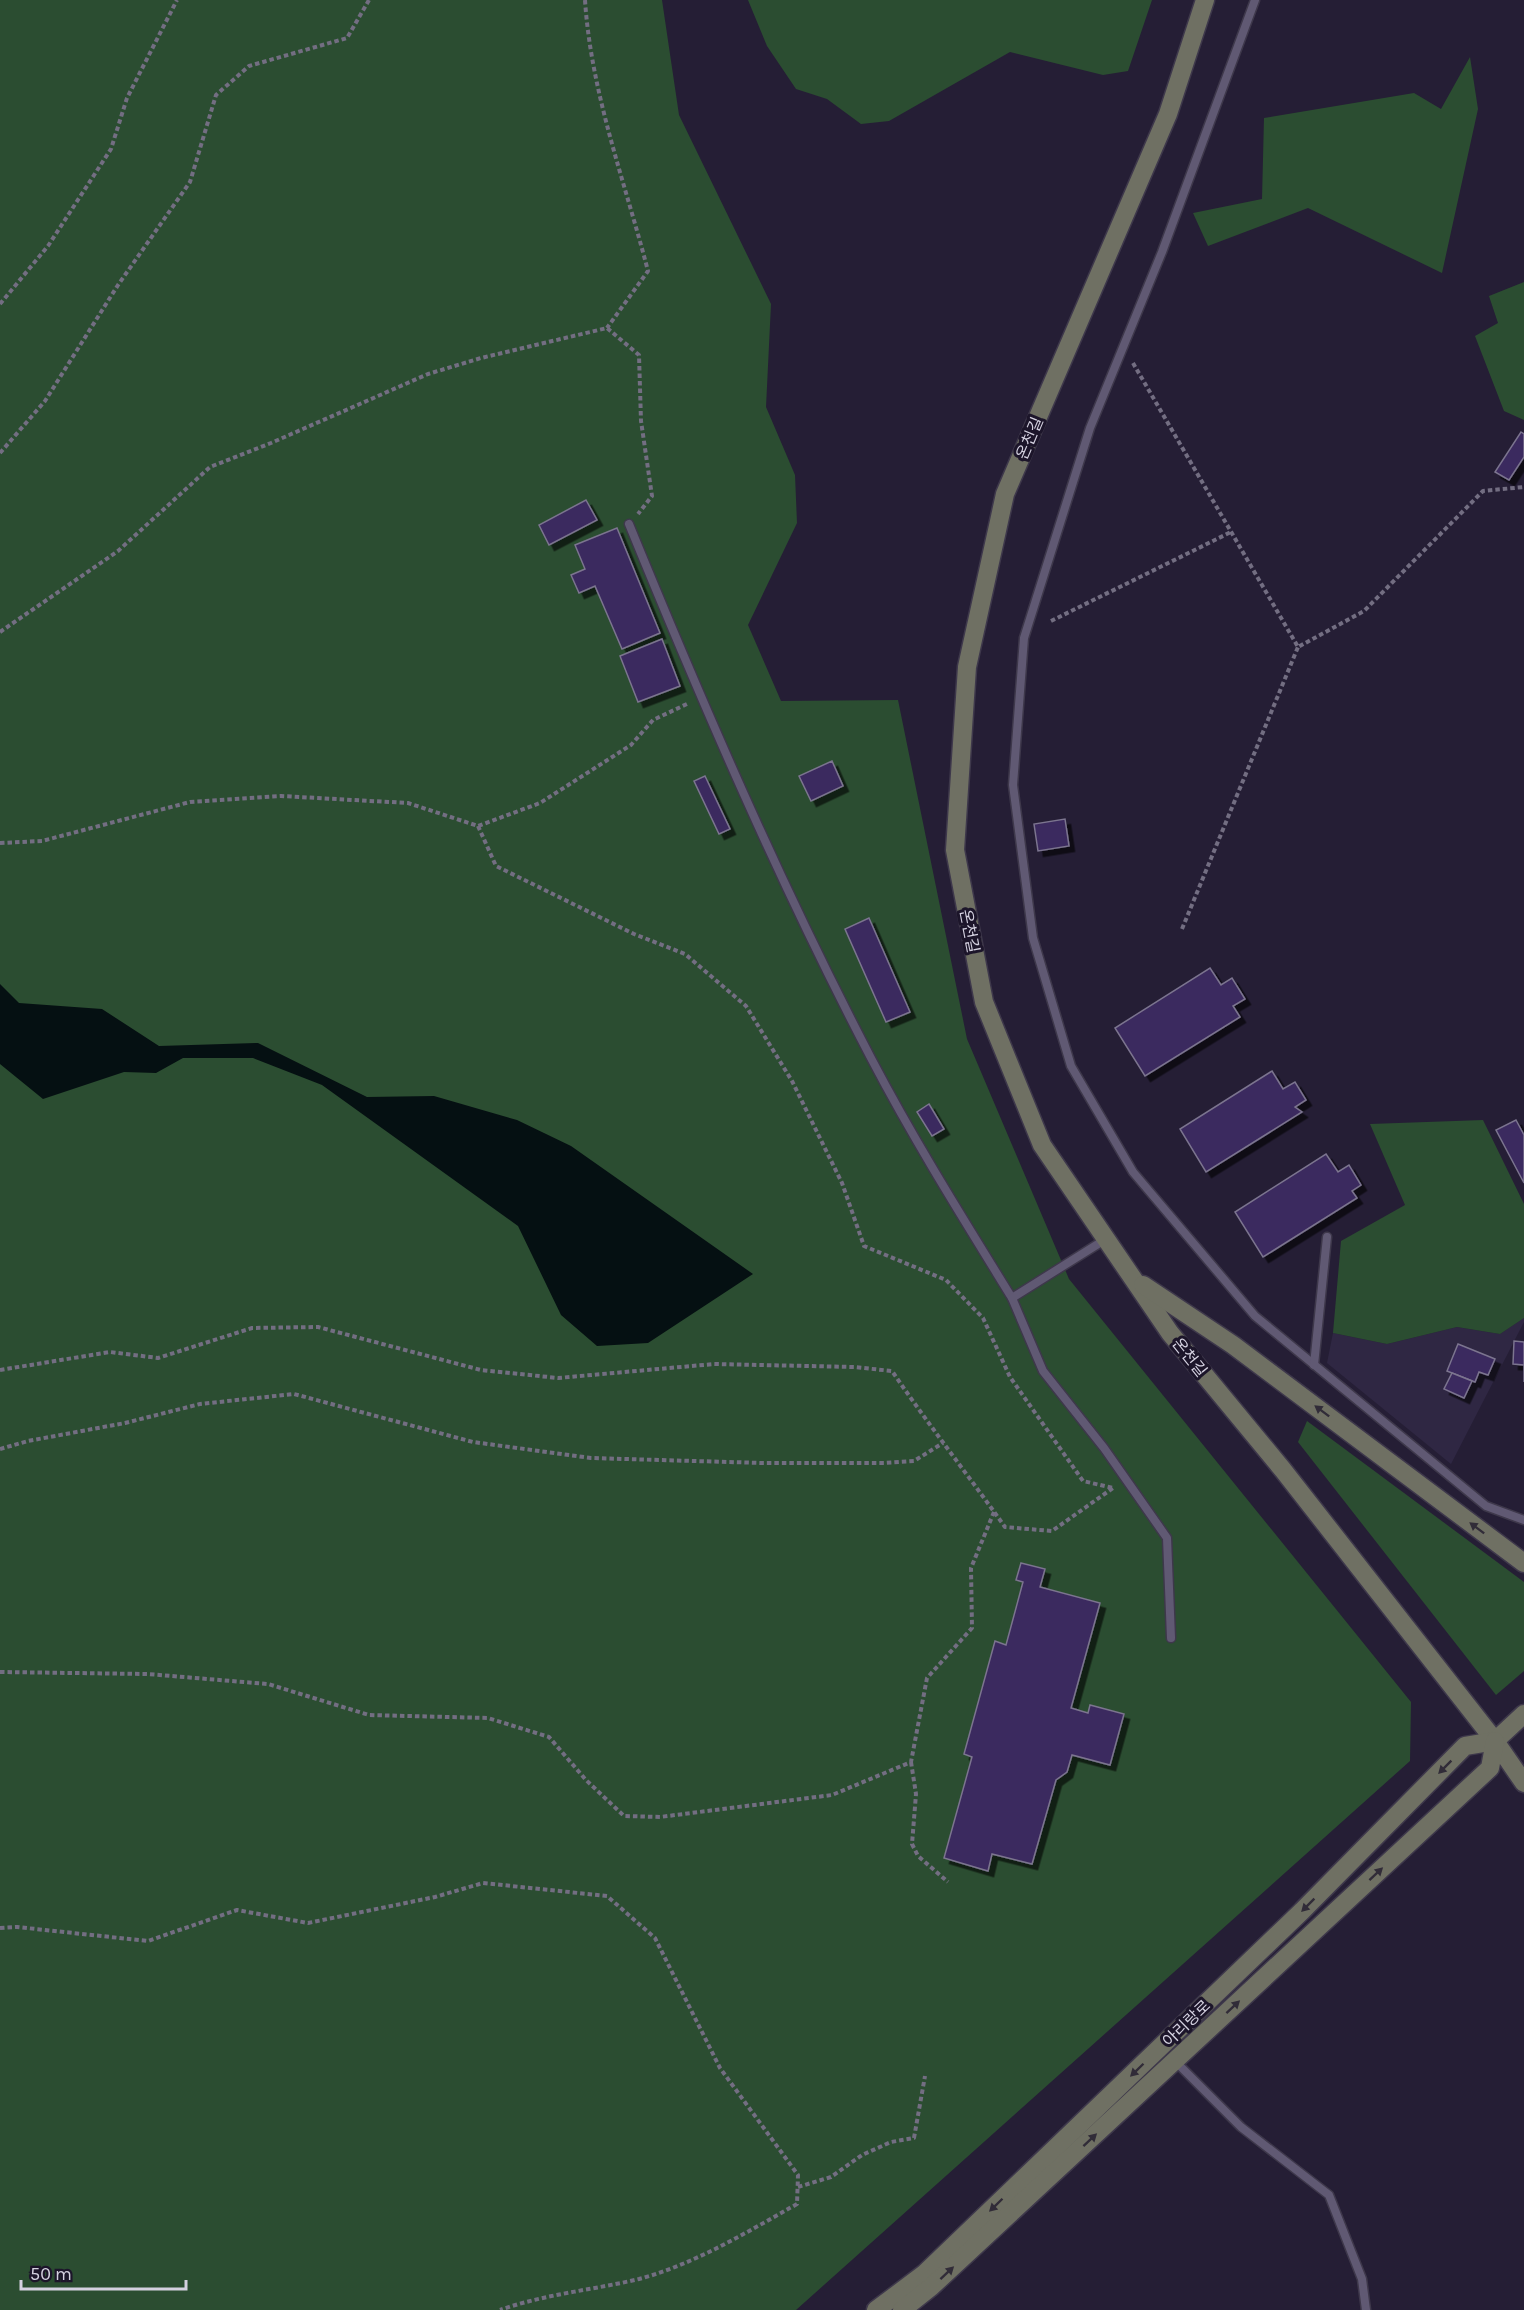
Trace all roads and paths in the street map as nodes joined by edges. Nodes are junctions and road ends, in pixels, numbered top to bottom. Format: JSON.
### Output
{"nodes":[{"id":1,"x":177,"y":0,"type":"edge"},
{"id":2,"x":369,"y":0,"type":"edge"},
{"id":3,"x":585,"y":0,"type":"edge"},
{"id":4,"x":1205,"y":0,"type":"edge"},
{"id":5,"x":1255,"y":0,"type":"edge"},
{"id":6,"x":0,"y":304,"type":"edge"},
{"id":7,"x":607,"y":328,"type":"junction"},
{"id":8,"x":1123,"y":347,"type":"junction"},
{"id":9,"x":0,"y":453,"type":"edge"},
{"id":10,"x":1524,"y":487,"type":"edge"},
{"id":11,"x":629,"y":524,"type":"joint"},
{"id":12,"x":1231,"y":532,"type":"junction"},
{"id":13,"x":1051,"y":621,"type":"dead end"},
{"id":14,"x":0,"y":632,"type":"edge"},
{"id":15,"x":1298,"y":647,"type":"junction"},
{"id":16,"x":700,"y":698,"type":"junction"},
{"id":17,"x":478,"y":826,"type":"junction"},
{"id":18,"x":0,"y":843,"type":"edge"},
{"id":19,"x":1182,"y":929,"type":"dead end"},
{"id":20,"x":1327,"y":1237,"type":"dead end"},
{"id":21,"x":1107,"y":1239,"type":"junction"},
{"id":22,"x":1135,"y":1280,"type":"junction"},
{"id":23,"x":1012,"y":1298,"type":"junction"},
{"id":24,"x":1314,"y":1365,"type":"junction"},
{"id":25,"x":0,"y":1370,"type":"edge"},
{"id":26,"x":943,"y":1443,"type":"junction"},
{"id":27,"x":0,"y":1449,"type":"edge"},
{"id":28,"x":1113,"y":1488,"type":"junction"},
{"id":29,"x":1135,"y":1493,"type":"junction"},
{"id":30,"x":994,"y":1512,"type":"junction"},
{"id":31,"x":1524,"y":1520,"type":"edge"},
{"id":32,"x":1524,"y":1563,"type":"edge"},
{"id":33,"x":1172,"y":1638,"type":"dead end"},
{"id":34,"x":0,"y":1671,"type":"edge"},
{"id":35,"x":1524,"y":1714,"type":"edge"},
{"id":36,"x":1495,"y":1742,"type":"junction"},
{"id":37,"x":911,"y":1762,"type":"junction"},
{"id":38,"x":1524,"y":1783,"type":"edge"},
{"id":39,"x":948,"y":1882,"type":"dead end"},
{"id":40,"x":0,"y":1928,"type":"edge"},
{"id":41,"x":1175,"y":2061,"type":"junction"},
{"id":42,"x":924,"y":2076,"type":"dead end"},
{"id":43,"x":798,"y":2187,"type":"junction"},
{"id":44,"x":500,"y":2310,"type":"edge"},
{"id":45,"x":876,"y":2310,"type":"edge"},
{"id":46,"x":902,"y":2310,"type":"edge"},
{"id":47,"x":1365,"y":2310,"type":"edge"}],
"edges":[{"from":1,"to":6,"type":"path"},
{"from":2,"to":9,"type":"path"},
{"from":3,"to":7,"type":"path"},
{"from":4,"to":21,"type":"main road","name":"온천길"},
{"from":5,"to":8,"type":"lane"},
{"from":7,"to":11,"type":"path"},
{"from":7,"to":14,"type":"path"},
{"from":8,"to":12,"type":"path"},
{"from":8,"to":24,"type":"lane"},
{"from":10,"to":15,"type":"path"},
{"from":11,"to":16,"type":"lane"},
{"from":12,"to":13,"type":"path"},
{"from":12,"to":15,"type":"path"},
{"from":15,"to":19,"type":"path"},
{"from":16,"to":17,"type":"path"},
{"from":16,"to":23,"type":"lane"},
{"from":17,"to":18,"type":"path"},
{"from":17,"to":28,"type":"path"},
{"from":20,"to":24,"type":"lane"},
{"from":21,"to":22,"type":"main road","name":"온천길"},
{"from":21,"to":23,"type":"lane"},
{"from":32,"to":22,"type":"main road","one_way":true},
{"from":22,"to":36,"type":"main road","name":"온천길"},
{"from":23,"to":29,"type":"lane"},
{"from":24,"to":31,"type":"lane"},
{"from":25,"to":26,"type":"path"},
{"from":26,"to":27,"type":"path"},
{"from":26,"to":30,"type":"path"},
{"from":28,"to":29,"type":"path"},
{"from":28,"to":30,"type":"path"},
{"from":29,"to":33,"type":"lane"},
{"from":30,"to":37,"type":"path"},
{"from":34,"to":37,"type":"path"},
{"from":35,"to":36,"type":"main road"},
{"from":36,"to":38,"type":"main road","name":"온천길"},
{"from":41,"to":36,"type":"main road","name":"아리랑로","one_way":true},
{"from":36,"to":45,"type":"main road","name":"아리랑로","one_way":true},
{"from":37,"to":39,"type":"path"},
{"from":40,"to":43,"type":"path"},
{"from":46,"to":41,"type":"main road","name":"아리랑로","one_way":true},
{"from":41,"to":47,"type":"lane"},
{"from":42,"to":43,"type":"path"},
{"from":43,"to":44,"type":"path"}]}
